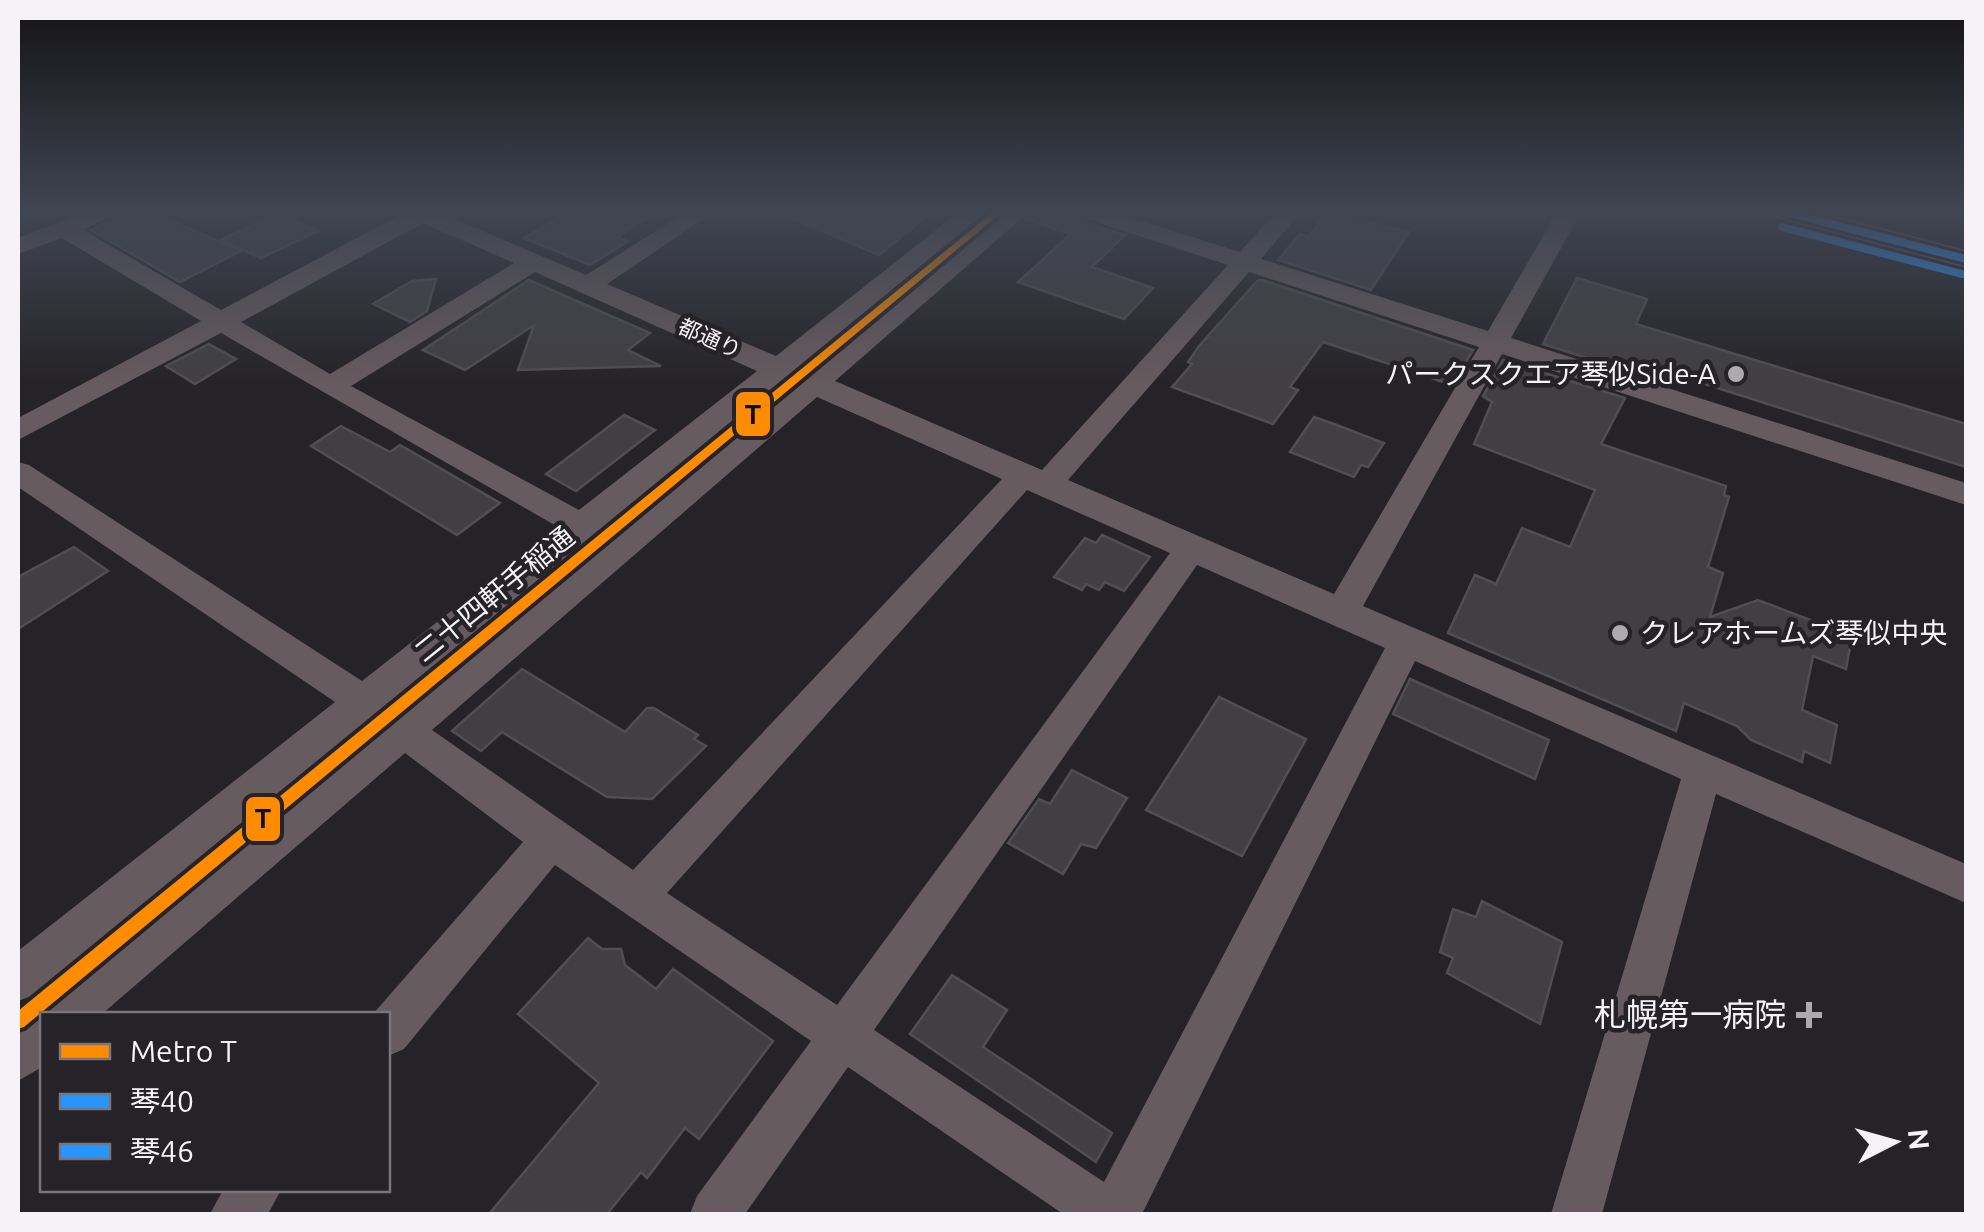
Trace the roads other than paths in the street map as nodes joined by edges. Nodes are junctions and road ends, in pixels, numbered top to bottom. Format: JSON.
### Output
{"nodes":[{"id":1,"x":132,"y":269,"type":"edge"},
{"id":2,"x":317,"y":269,"type":"edge"},
{"id":3,"x":522,"y":269,"type":"edge"},
{"id":4,"x":553,"y":269,"type":"edge"},
{"id":5,"x":613,"y":269,"type":"edge"},
{"id":6,"x":903,"y":269,"type":"edge"},
{"id":7,"x":949,"y":269,"type":"edge"},
{"id":8,"x":1239,"y":269,"type":"edge"},
{"id":9,"x":1262,"y":269,"type":"edge"},
{"id":10,"x":1536,"y":269,"type":"edge"},
{"id":11,"x":590,"y":284,"type":"junction"},
{"id":12,"x":220,"y":322,"type":"junction"},
{"id":13,"x":1494,"y":342,"type":"junction"},
{"id":14,"x":780,"y":369,"type":"junction"},
{"id":15,"x":813,"y":384,"type":"junction"},
{"id":16,"x":330,"y":386,"type":"junction"},
{"id":17,"x":18,"y":430,"type":"edge"},
{"id":18,"x":18,"y":472,"type":"edge"},
{"id":19,"x":1034,"y":480,"type":"junction"},
{"id":20,"x":1966,"y":494,"type":"edge"},
{"id":21,"x":580,"y":524,"type":"junction"},
{"id":22,"x":1190,"y":548,"type":"junction"},
{"id":23,"x":1342,"y":612,"type":"junction"},
{"id":24,"x":1407,"y":640,"type":"junction"},
{"id":25,"x":362,"y":700,"type":"junction"},
{"id":26,"x":401,"y":732,"type":"junction"},
{"id":27,"x":1703,"y":770,"type":"junction"},
{"id":28,"x":551,"y":839,"type":"junction"},
{"id":29,"x":1966,"y":884,"type":"edge"},
{"id":30,"x":637,"y":896,"type":"junction"},
{"id":31,"x":18,"y":979,"type":"edge"},
{"id":32,"x":70,"y":1012,"type":"edge"},
{"id":33,"x":390,"y":1031,"type":"edge"},
{"id":34,"x":844,"y":1037,"type":"junction"},
{"id":35,"x":40,"y":1038,"type":"edge"},
{"id":36,"x":18,"y":1057,"type":"edge"},
{"id":37,"x":254,"y":1192,"type":"edge"},
{"id":38,"x":235,"y":1214,"type":"edge"},
{"id":39,"x":716,"y":1214,"type":"edge"},
{"id":40,"x":1111,"y":1214,"type":"edge"},
{"id":41,"x":1576,"y":1214,"type":"edge"}],
"edges":[{"from":1,"to":12,"type":"street"},
{"from":2,"to":12,"type":"street"},
{"from":3,"to":16,"type":"street"},
{"from":4,"to":11,"type":"street","name":"都通り"},
{"from":5,"to":11,"type":"street"},
{"from":6,"to":14,"type":"street","name":"二十四軒手稲通"},
{"from":7,"to":15,"type":"street","name":"二十四軒手稲通"},
{"from":8,"to":19,"type":"street"},
{"from":9,"to":13,"type":"street"},
{"from":10,"to":13,"type":"street"},
{"from":11,"to":14,"type":"street","name":"都通り"},
{"from":12,"to":16,"type":"street"},
{"from":12,"to":17,"type":"street"},
{"from":13,"to":20,"type":"street"},
{"from":13,"to":23,"type":"street"},
{"from":14,"to":15,"type":"street","name":"都通り"},
{"from":14,"to":21,"type":"street","name":"二十四軒手稲通"},
{"from":15,"to":19,"type":"street","name":"都通り"},
{"from":15,"to":26,"type":"street","name":"二十四軒手稲通"},
{"from":16,"to":21,"type":"street"},
{"from":18,"to":25,"type":"street"},
{"from":19,"to":22,"type":"street","name":"都通り"},
{"from":19,"to":30,"type":"street"},
{"from":21,"to":25,"type":"street","name":"二十四軒手稲通"},
{"from":22,"to":23,"type":"street","name":"都通り"},
{"from":22,"to":34,"type":"street"},
{"from":23,"to":24,"type":"street","name":"都通り"},
{"from":24,"to":27,"type":"street","name":"都通り"},
{"from":24,"to":40,"type":"street"},
{"from":25,"to":26,"type":"street"},
{"from":25,"to":31,"type":"street","name":"二十四軒手稲通"},
{"from":26,"to":28,"type":"street"},
{"from":26,"to":32,"type":"street","name":"二十四軒手稲通"},
{"from":27,"to":29,"type":"street","name":"都通り"},
{"from":27,"to":41,"type":"street"},
{"from":28,"to":30,"type":"street"},
{"from":28,"to":33,"type":"street"},
{"from":30,"to":34,"type":"street"},
{"from":34,"to":39,"type":"street"},
{"from":34,"to":40,"type":"street"},
{"from":35,"to":36,"type":"street"},
{"from":37,"to":38,"type":"street"}]}
